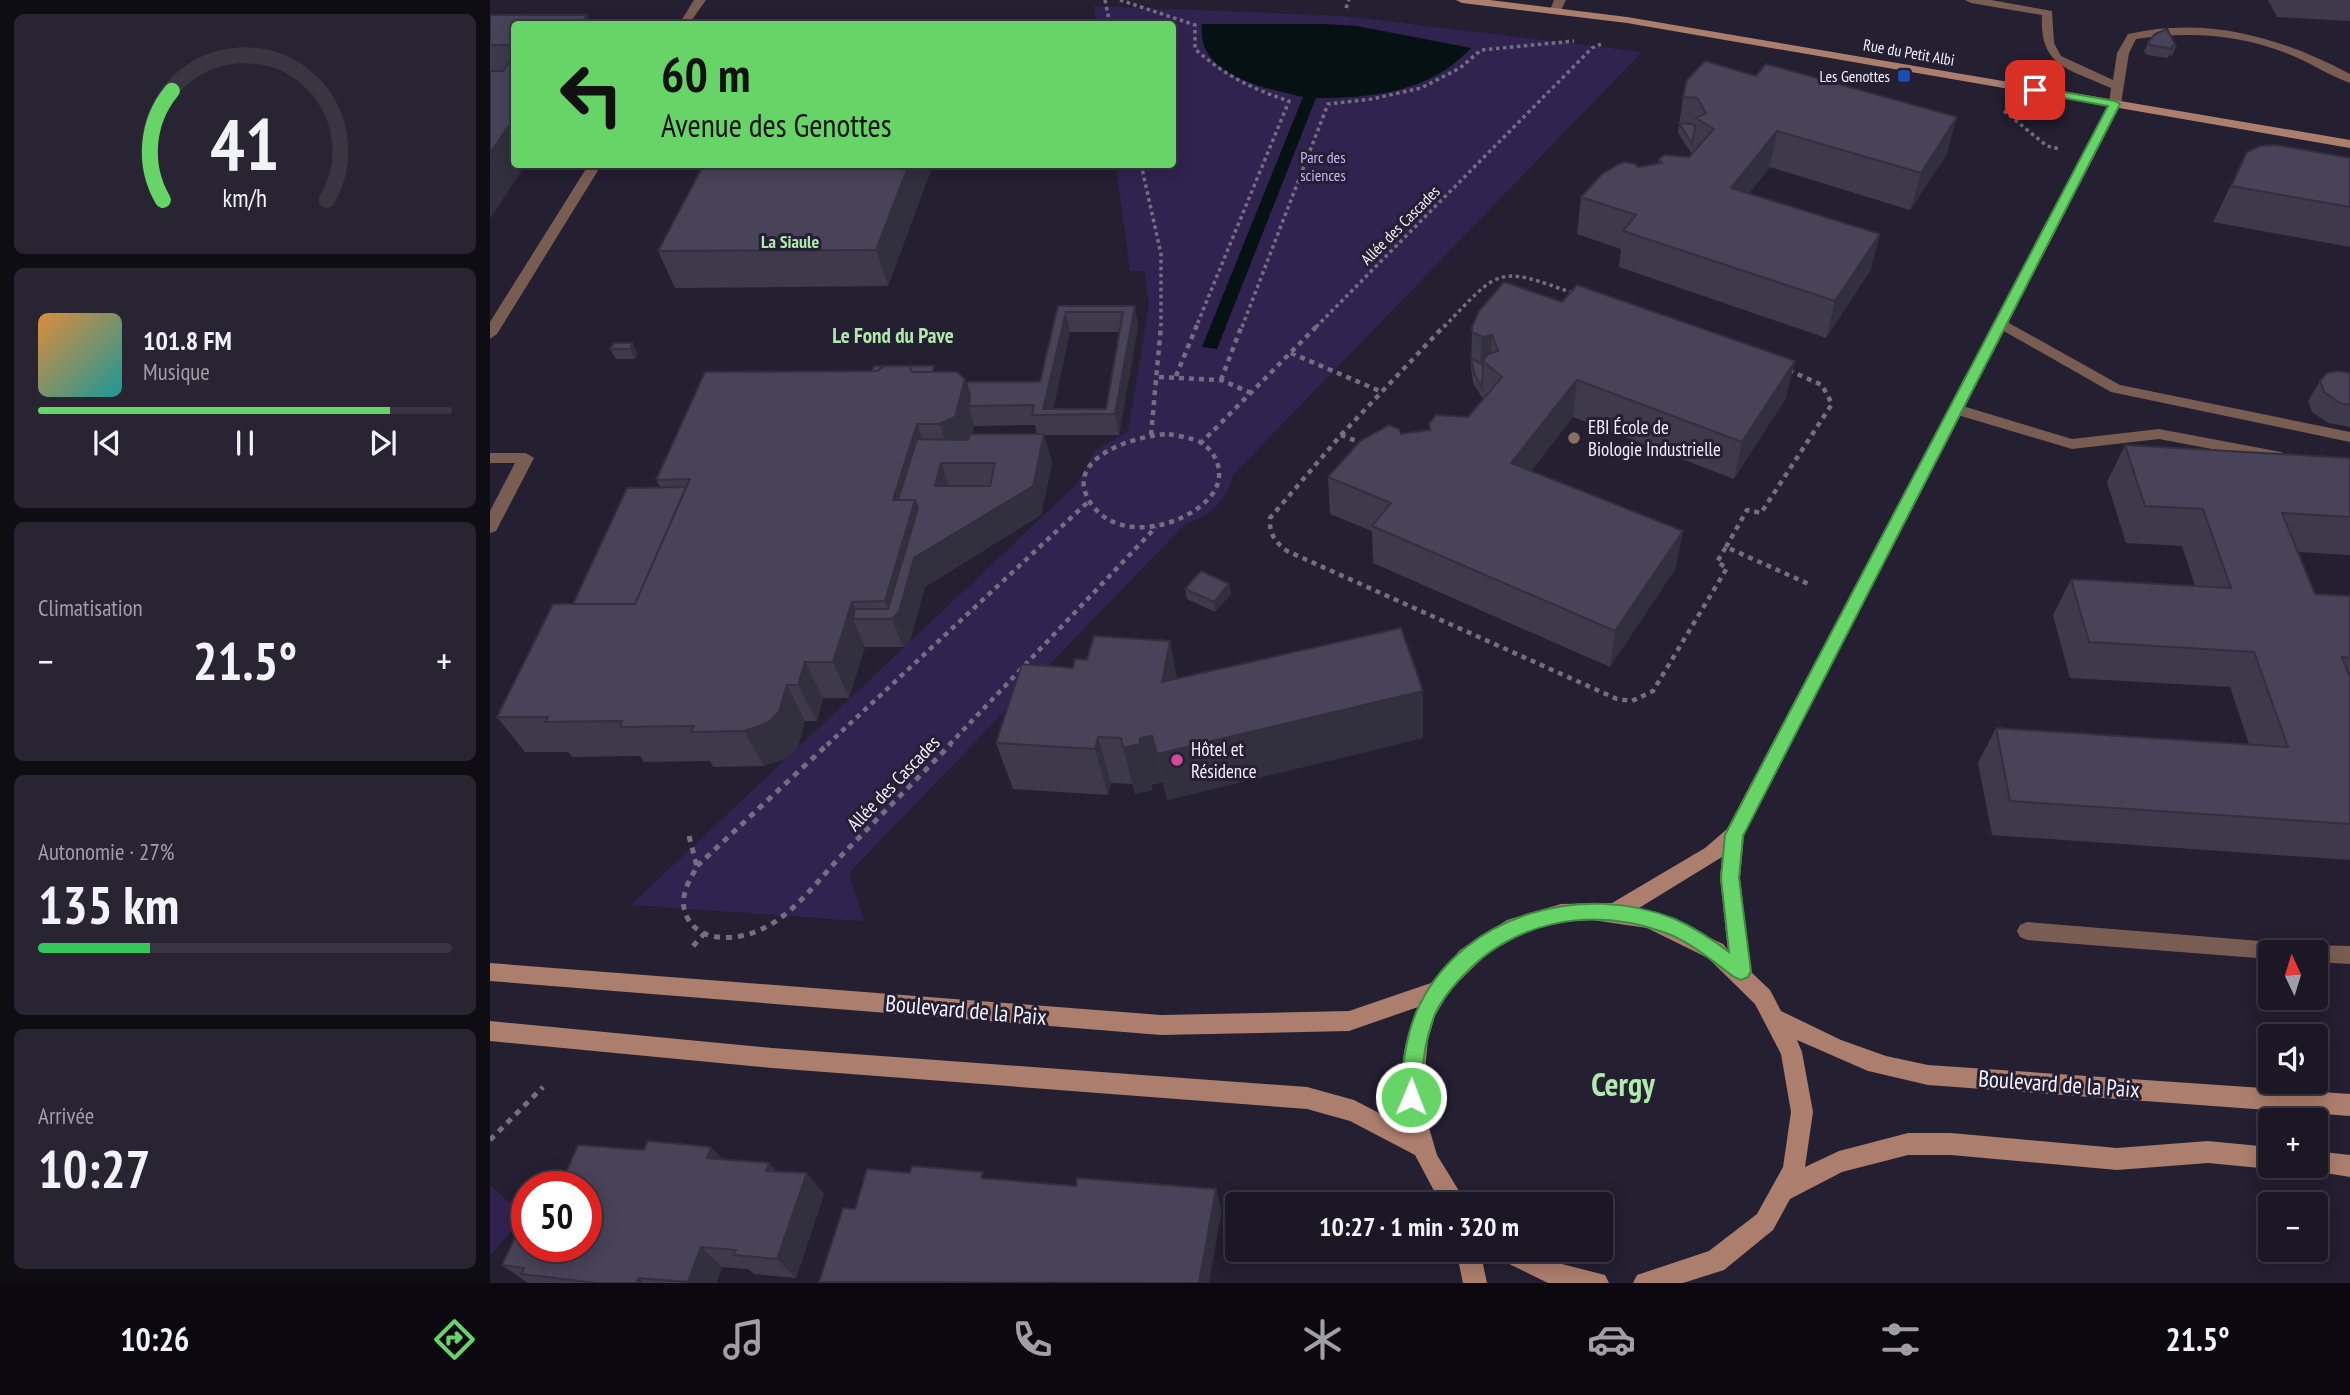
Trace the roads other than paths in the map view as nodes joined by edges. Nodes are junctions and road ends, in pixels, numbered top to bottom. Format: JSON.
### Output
{"nodes":[{"id":1,"x":700,"y":0,"type":"edge"},
{"id":2,"x":1462,"y":0,"type":"edge"},
{"id":3,"x":1971,"y":0,"type":"edge"},
{"id":4,"x":1558,"y":5,"type":"edge"},
{"id":5,"x":686,"y":21,"type":"edge"},
{"id":6,"x":2350,"y":79,"type":"edge"},
{"id":7,"x":2118,"y":87,"type":"junction"},
{"id":8,"x":2115,"y":104,"type":"junction"},
{"id":9,"x":2350,"y":144,"type":"edge"},
{"id":10,"x":593,"y":168,"type":"edge"},
{"id":11,"x":2000,"y":323,"type":"junction"},
{"id":12,"x":492,"y":328,"type":"edge"},
{"id":13,"x":1956,"y":408,"type":"junction"},
{"id":14,"x":2350,"y":437,"type":"edge"},
{"id":15,"x":490,"y":458,"type":"edge"},
{"id":16,"x":2295,"y":460,"type":"edge"},
{"id":17,"x":490,"y":527,"type":"edge"},
{"id":18,"x":1734,"y":835,"type":"junction"},
{"id":19,"x":1615,"y":912,"type":"junction"},
{"id":20,"x":2027,"y":931,"type":"dead end"},
{"id":21,"x":2258,"y":949,"type":"edge"},
{"id":22,"x":2328,"y":954,"type":"edge"},
{"id":23,"x":2350,"y":956,"type":"edge"},
{"id":24,"x":1741,"y":971,"type":"junction"},
{"id":25,"x":490,"y":972,"type":"edge"},
{"id":26,"x":1437,"y":991,"type":"junction"},
{"id":27,"x":1779,"y":1020,"type":"junction"},
{"id":28,"x":490,"y":1031,"type":"edge"},
{"id":29,"x":2350,"y":1105,"type":"edge"},
{"id":30,"x":1422,"y":1147,"type":"junction"},
{"id":31,"x":2258,"y":1157,"type":"edge"},
{"id":32,"x":2328,"y":1163,"type":"edge"},
{"id":33,"x":2350,"y":1166,"type":"edge"},
{"id":34,"x":1785,"y":1190,"type":"junction"},
{"id":35,"x":1447,"y":1192,"type":"edge"},
{"id":36,"x":1471,"y":1262,"type":"edge"},
{"id":37,"x":1530,"y":1262,"type":"edge"},
{"id":38,"x":1475,"y":1283,"type":"edge"},
{"id":39,"x":1597,"y":1283,"type":"edge"},
{"id":40,"x":1646,"y":1283,"type":"edge"}],
"edges":[{"from":1,"to":5,"type":"lane"},
{"from":2,"to":4,"type":"main road","name":"Rue du Petit Albi"},
{"from":3,"to":7,"type":"lane"},
{"from":4,"to":8,"type":"main road","name":"Rue du Petit Albi"},
{"from":6,"to":7,"type":"lane"},
{"from":7,"to":8,"type":"lane"},
{"from":8,"to":9,"type":"main road","name":"Rue du Petit Albi"},
{"from":8,"to":11,"type":"main road"},
{"from":10,"to":12,"type":"lane"},
{"from":11,"to":13,"type":"main road"},
{"from":11,"to":14,"type":"lane"},
{"from":13,"to":16,"type":"lane"},
{"from":13,"to":18,"type":"main road"},
{"from":15,"to":17,"type":"lane"},
{"from":18,"to":19,"type":"main road"},
{"from":18,"to":24,"type":"main road"},
{"from":19,"to":24,"type":"main road"},
{"from":19,"to":26,"type":"main road"},
{"from":20,"to":21,"type":"lane"},
{"from":22,"to":23,"type":"lane"},
{"from":24,"to":27,"type":"main road"},
{"from":25,"to":26,"type":"main road","name":"Boulevard de la Paix"},
{"from":26,"to":30,"type":"main road"},
{"from":27,"to":29,"type":"main road","name":"Boulevard de la Paix"},
{"from":27,"to":34,"type":"main road"},
{"from":28,"to":30,"type":"main road"},
{"from":30,"to":35,"type":"main road"},
{"from":31,"to":34,"type":"main road"},
{"from":32,"to":33,"type":"main road"},
{"from":34,"to":40,"type":"main road"},
{"from":36,"to":38,"type":"main road"},
{"from":37,"to":39,"type":"main road"}]}
